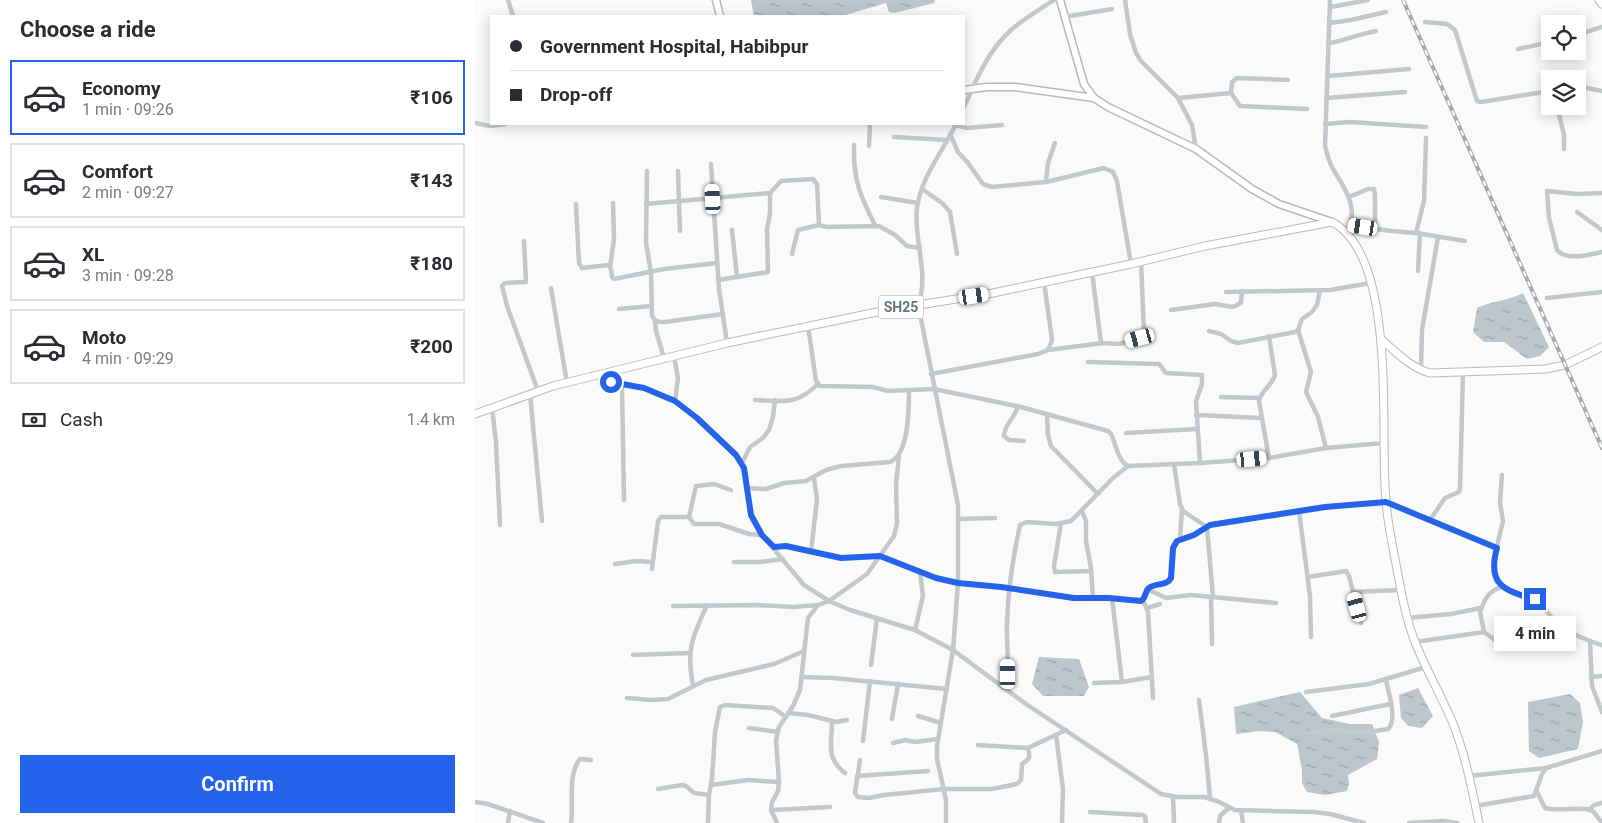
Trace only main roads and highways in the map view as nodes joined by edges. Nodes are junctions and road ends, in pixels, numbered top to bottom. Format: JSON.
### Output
{"nodes":[{"id":1,"x":716,"y":0,"type":"edge"},
{"id":2,"x":1060,"y":0,"type":"edge"},
{"id":3,"x":1600,"y":0,"type":"edge"},
{"id":4,"x":1602,"y":4,"type":"edge"},
{"id":5,"x":719,"y":15,"type":"edge"},
{"id":6,"x":965,"y":90,"type":"edge"},
{"id":7,"x":1094,"y":98,"type":"junction"},
{"id":8,"x":1332,"y":222,"type":"junction"},
{"id":9,"x":1382,"y":340,"type":"junction"},
{"id":10,"x":1602,"y":347,"type":"edge"},
{"id":11,"x":475,"y":414,"type":"edge"},
{"id":12,"x":1479,"y":823,"type":"edge"}],
"edges":[{"from":1,"to":5,"type":"main road"},
{"from":2,"to":7,"type":"main road"},
{"from":3,"to":4,"type":"main road"},
{"from":6,"to":7,"type":"main road"},
{"from":7,"to":8,"type":"main road"},
{"from":8,"to":9,"type":"main road"},
{"from":8,"to":11,"type":"main road","number":"SH25"},
{"from":9,"to":10,"type":"main road"},
{"from":9,"to":12,"type":"main road"}]}
